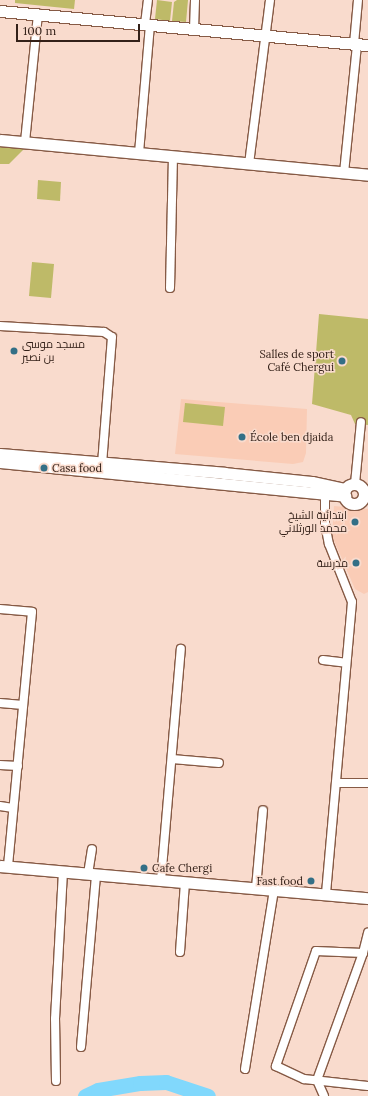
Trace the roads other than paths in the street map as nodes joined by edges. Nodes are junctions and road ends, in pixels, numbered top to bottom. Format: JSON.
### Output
{"nodes":[{"id":1,"x":148,"y":0,"type":"edge"},
{"id":2,"x":195,"y":0,"type":"edge"},
{"id":3,"x":270,"y":0,"type":"edge"},
{"id":4,"x":358,"y":0,"type":"edge"},
{"id":5,"x":0,"y":11,"type":"edge"},
{"id":6,"x":38,"y":14,"type":"junction"},
{"id":7,"x":147,"y":24,"type":"junction"},
{"id":8,"x":194,"y":29,"type":"junction"},
{"id":9,"x":266,"y":36,"type":"junction"},
{"id":10,"x":360,"y":44,"type":"edge"},
{"id":11,"x":0,"y":140,"type":"edge"},
{"id":12,"x":25,"y":142,"type":"junction"},
{"id":13,"x":139,"y":153,"type":"junction"},
{"id":14,"x":173,"y":156,"type":"junction"},
{"id":15,"x":249,"y":164,"type":"junction"},
{"id":16,"x":344,"y":173,"type":"junction"},
{"id":17,"x":368,"y":175,"type":"edge"},
{"id":18,"x":170,"y":288,"type":"dead end"},
{"id":19,"x":0,"y":326,"type":"edge"},
{"id":20,"x":361,"y":422,"type":"dead end"},
{"id":21,"x":0,"y":454,"type":"edge"},
{"id":22,"x":0,"y":462,"type":"edge"},
{"id":23,"x":102,"y":463,"type":"junction"},
{"id":24,"x":348,"y":490,"type":"junction"},
{"id":25,"x":325,"y":494,"type":"junction"},
{"id":26,"x":365,"y":497,"type":"edge"},
{"id":27,"x":0,"y":609,"type":"edge"},
{"id":28,"x":181,"y":650,"type":"dead end"},
{"id":29,"x":323,"y":660,"type":"dead end"},
{"id":30,"x":346,"y":663,"type":"junction"},
{"id":31,"x":0,"y":703,"type":"edge"},
{"id":32,"x":23,"y":705,"type":"junction"},
{"id":33,"x":172,"y":759,"type":"junction"},
{"id":34,"x":220,"y":763,"type":"dead end"},
{"id":35,"x":0,"y":765,"type":"edge"},
{"id":36,"x":18,"y":766,"type":"junction"},
{"id":37,"x":336,"y":783,"type":"junction"},
{"id":38,"x":368,"y":784,"type":"edge"},
{"id":39,"x":0,"y":806,"type":"edge"},
{"id":40,"x":13,"y":808,"type":"junction"},
{"id":41,"x":263,"y":810,"type":"dead end"},
{"id":42,"x":92,"y":849,"type":"dead end"},
{"id":43,"x":4,"y":867,"type":"edge"},
{"id":44,"x":63,"y":872,"type":"junction"},
{"id":45,"x":92,"y":874,"type":"junction"},
{"id":46,"x":161,"y":880,"type":"junction"},
{"id":47,"x":185,"y":882,"type":"junction"},
{"id":48,"x":256,"y":888,"type":"junction"},
{"id":49,"x":274,"y":890,"type":"junction"},
{"id":50,"x":326,"y":894,"type":"junction"},
{"id":51,"x":368,"y":898,"type":"edge"},
{"id":52,"x":368,"y":933,"type":"edge"},
{"id":53,"x":180,"y":952,"type":"dead end"},
{"id":54,"x":363,"y":953,"type":"junction"},
{"id":55,"x":81,"y":1047,"type":"dead end"},
{"id":56,"x":245,"y":1069,"type":"dead end"},
{"id":57,"x":56,"y":1080,"type":"dead end"},
{"id":58,"x":317,"y":1080,"type":"junction"},
{"id":59,"x":368,"y":1086,"type":"edge"},
{"id":60,"x":324,"y":1096,"type":"edge"}],
"edges":[{"from":1,"to":7,"type":"street"},
{"from":2,"to":8,"type":"street"},
{"from":3,"to":9,"type":"street"},
{"from":4,"to":10,"type":"street"},
{"from":5,"to":6,"type":"main road"},
{"from":6,"to":7,"type":"main road"},
{"from":6,"to":12,"type":"street"},
{"from":7,"to":8,"type":"main road"},
{"from":7,"to":13,"type":"street"},
{"from":8,"to":9,"type":"main road"},
{"from":9,"to":10,"type":"main road"},
{"from":9,"to":15,"type":"street"},
{"from":10,"to":16,"type":"street"},
{"from":11,"to":12,"type":"main road"},
{"from":12,"to":13,"type":"main road"},
{"from":13,"to":14,"type":"main road"},
{"from":14,"to":15,"type":"main road"},
{"from":14,"to":18,"type":"street"},
{"from":15,"to":16,"type":"main road"},
{"from":16,"to":17,"type":"main road"},
{"from":19,"to":23,"type":"street"},
{"from":20,"to":24,"type":"street"},
{"from":21,"to":23,"type":"main road"},
{"from":22,"to":25,"type":"main road"},
{"from":23,"to":24,"type":"main road"},
{"from":24,"to":25,"type":"main road"},
{"from":24,"to":26,"type":"main road"},
{"from":24,"to":26,"type":"main road"},
{"from":25,"to":30,"type":"street"},
{"from":27,"to":32,"type":"street"},
{"from":28,"to":33,"type":"street"},
{"from":29,"to":30,"type":"street"},
{"from":30,"to":37,"type":"street"},
{"from":31,"to":32,"type":"street"},
{"from":32,"to":36,"type":"street"},
{"from":33,"to":34,"type":"street"},
{"from":33,"to":46,"type":"street"},
{"from":35,"to":36,"type":"street"},
{"from":36,"to":40,"type":"street"},
{"from":37,"to":38,"type":"street"},
{"from":37,"to":50,"type":"street"},
{"from":39,"to":40,"type":"street"},
{"from":40,"to":43,"type":"street"},
{"from":41,"to":48,"type":"street"},
{"from":42,"to":45,"type":"street"},
{"from":43,"to":44,"type":"main road"},
{"from":44,"to":45,"type":"main road"},
{"from":44,"to":57,"type":"street"},
{"from":45,"to":46,"type":"main road"},
{"from":45,"to":55,"type":"street"},
{"from":46,"to":47,"type":"main road"},
{"from":47,"to":48,"type":"main road"},
{"from":47,"to":53,"type":"street"},
{"from":48,"to":49,"type":"main road"},
{"from":49,"to":50,"type":"main road"},
{"from":49,"to":56,"type":"street"},
{"from":50,"to":51,"type":"main road"},
{"from":52,"to":54,"type":"street"},
{"from":54,"to":58,"type":"street"},
{"from":54,"to":58,"type":"street"},
{"from":58,"to":59,"type":"street"},
{"from":58,"to":60,"type":"street"}]}
